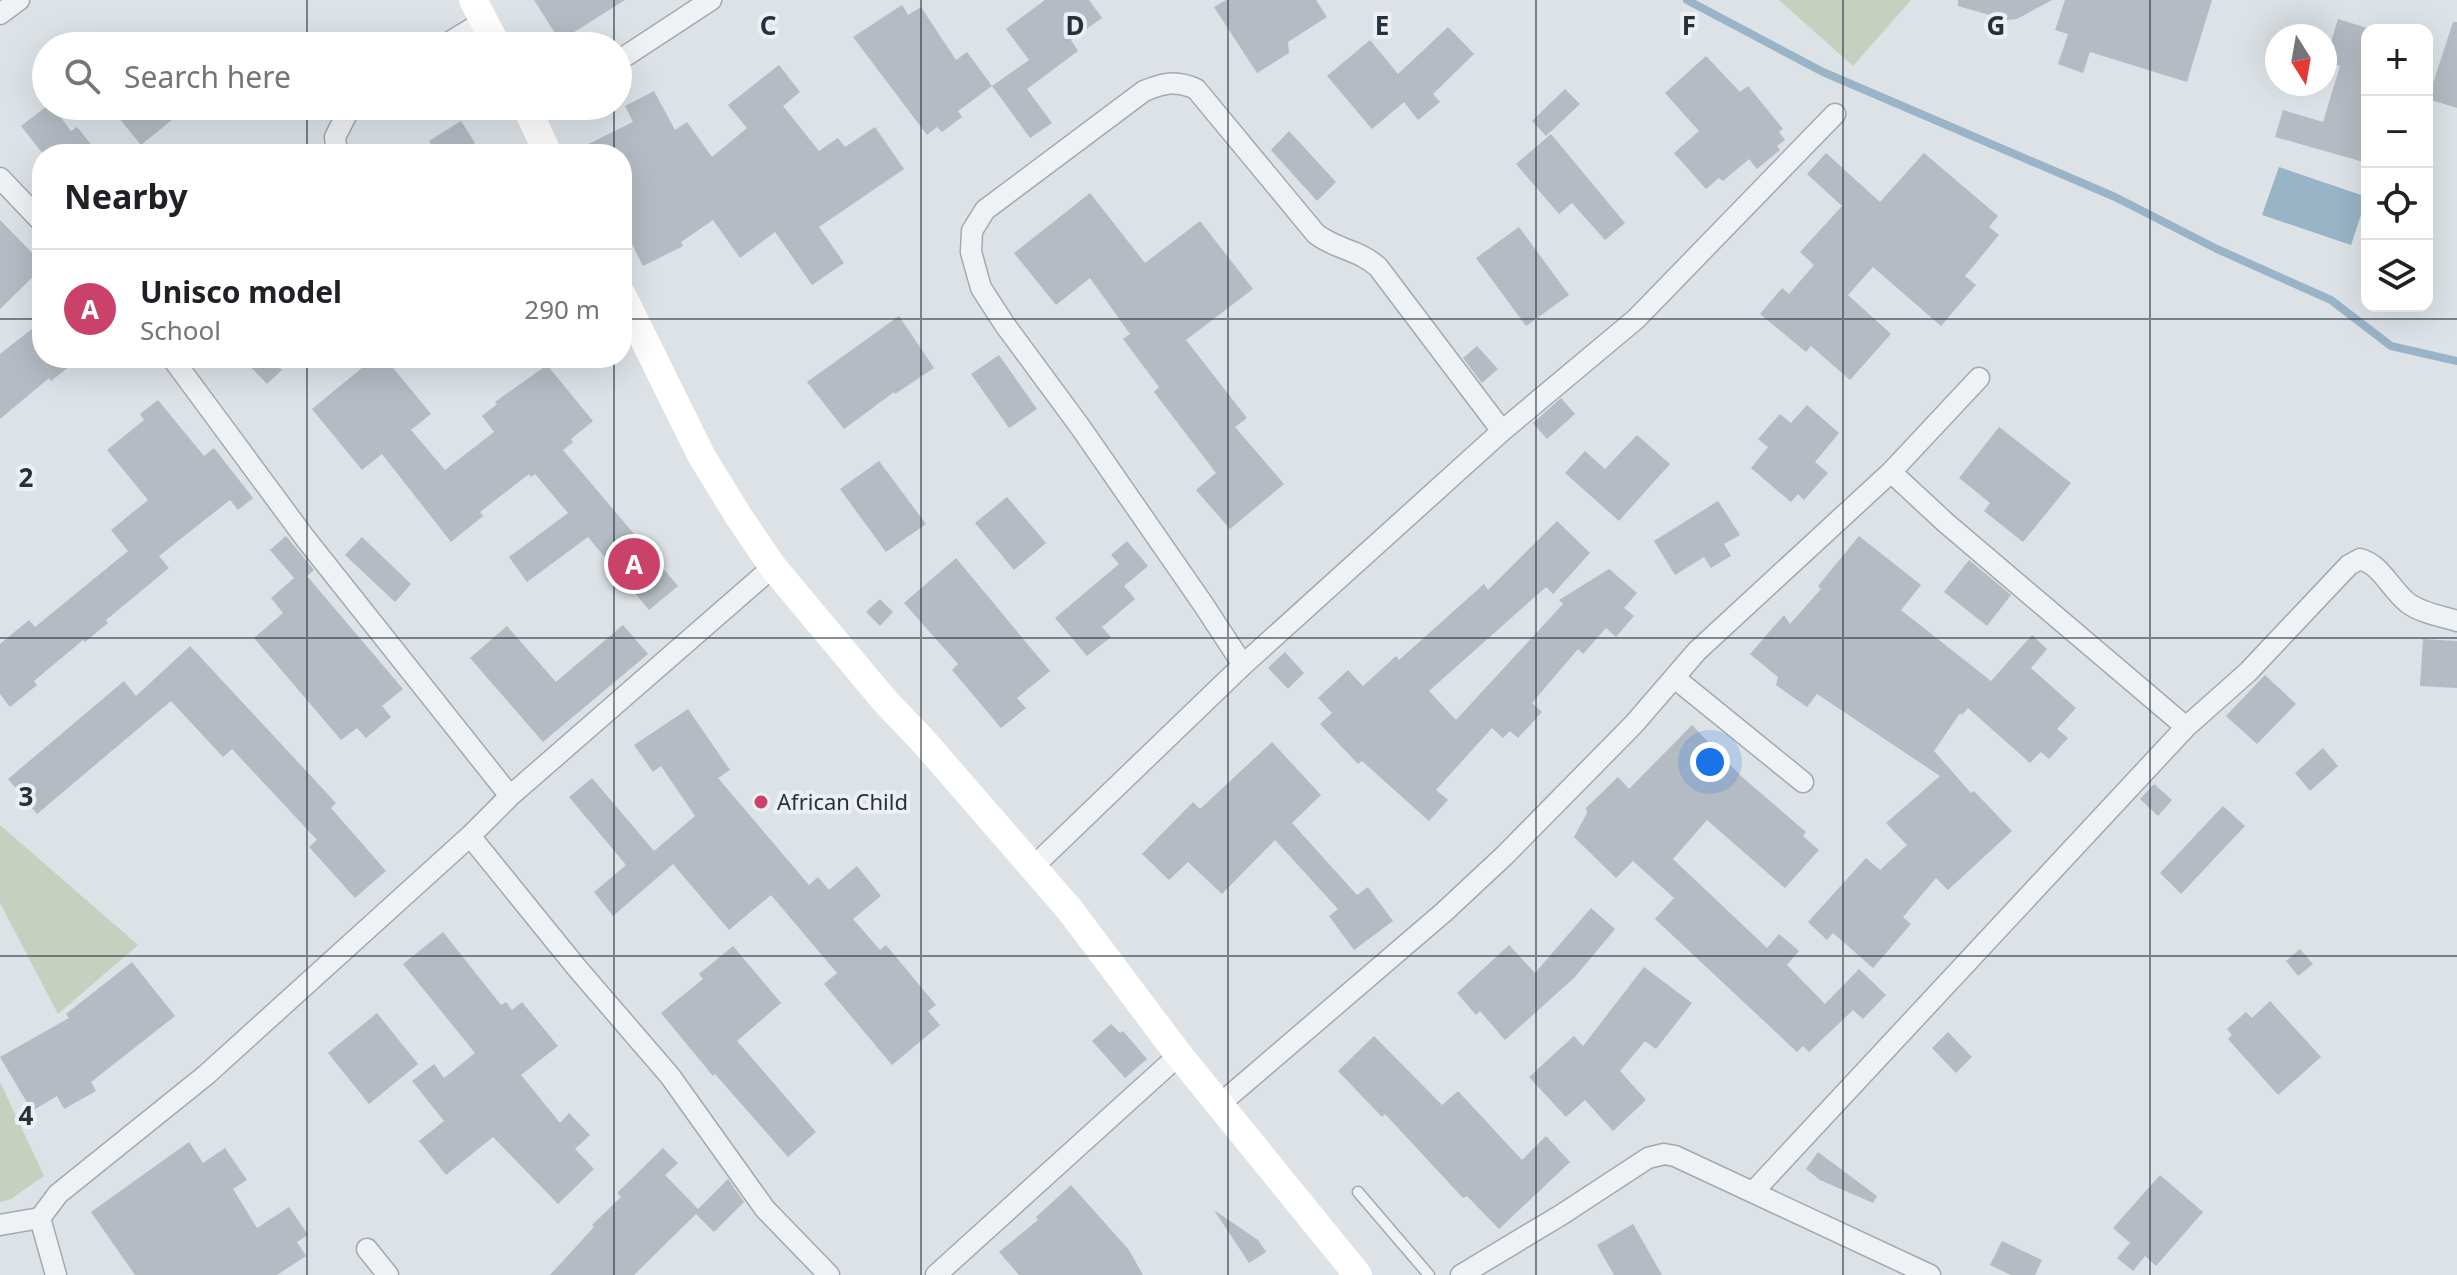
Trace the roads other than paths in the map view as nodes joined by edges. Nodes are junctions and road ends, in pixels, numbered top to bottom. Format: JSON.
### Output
{"nodes":[{"id":1,"x":19,"y":0,"type":"edge"},
{"id":2,"x":711,"y":0,"type":"edge"},
{"id":3,"x":478,"y":10,"type":"edge"},
{"id":4,"x":0,"y":14,"type":"edge"},
{"id":5,"x":457,"y":32,"type":"edge"},
{"id":6,"x":490,"y":32,"type":"edge"},
{"id":7,"x":632,"y":52,"type":"edge"},
{"id":8,"x":1835,"y":114,"type":"dead end"},
{"id":9,"x":344,"y":120,"type":"edge"},
{"id":10,"x":537,"y":120,"type":"edge"},
{"id":11,"x":336,"y":144,"type":"edge"},
{"id":12,"x":545,"y":144,"type":"edge"},
{"id":13,"x":0,"y":178,"type":"edge"},
{"id":14,"x":32,"y":212,"type":"edge"},
{"id":15,"x":632,"y":315,"type":"edge"},
{"id":16,"x":179,"y":368,"type":"edge"},
{"id":17,"x":1979,"y":378,"type":"dead end"},
{"id":18,"x":1502,"y":431,"type":"junction"},
{"id":19,"x":1891,"y":472,"type":"junction"},
{"id":20,"x":773,"y":567,"type":"junction"},
{"id":21,"x":2457,"y":621,"type":"edge"},
{"id":22,"x":1243,"y":665,"type":"junction"},
{"id":23,"x":1676,"y":679,"type":"junction"},
{"id":24,"x":2186,"y":727,"type":"junction"},
{"id":25,"x":1803,"y":782,"type":"dead end"},
{"id":26,"x":510,"y":796,"type":"junction"},
{"id":27,"x":470,"y":836,"type":"junction"},
{"id":28,"x":1033,"y":867,"type":"junction"},
{"id":29,"x":1179,"y":1055,"type":"junction"},
{"id":30,"x":1220,"y":1104,"type":"junction"},
{"id":31,"x":1358,"y":1192,"type":"dead end"},
{"id":32,"x":1753,"y":1192,"type":"junction"},
{"id":33,"x":40,"y":1218,"type":"junction"},
{"id":34,"x":0,"y":1225,"type":"edge"},
{"id":35,"x":367,"y":1249,"type":"dead end"},
{"id":36,"x":56,"y":1275,"type":"edge"},
{"id":37,"x":388,"y":1275,"type":"edge"},
{"id":38,"x":829,"y":1275,"type":"edge"},
{"id":39,"x":936,"y":1275,"type":"edge"},
{"id":40,"x":1358,"y":1275,"type":"edge"},
{"id":41,"x":1429,"y":1275,"type":"edge"},
{"id":42,"x":1461,"y":1275,"type":"edge"},
{"id":43,"x":1930,"y":1275,"type":"edge"}],
"edges":[{"from":1,"to":4,"type":"street"},
{"from":2,"to":7,"type":"street"},
{"from":3,"to":5,"type":"street"},
{"from":3,"to":6,"type":"street"},
{"from":8,"to":18,"type":"street"},
{"from":9,"to":11,"type":"street"},
{"from":10,"to":12,"type":"street"},
{"from":13,"to":14,"type":"street"},
{"from":15,"to":20,"type":"street"},
{"from":16,"to":26,"type":"street"},
{"from":17,"to":19,"type":"street"},
{"from":18,"to":22,"type":"street"},
{"from":18,"to":22,"type":"street"},
{"from":19,"to":23,"type":"street"},
{"from":19,"to":24,"type":"street"},
{"from":20,"to":26,"type":"street"},
{"from":20,"to":28,"type":"street"},
{"from":21,"to":24,"type":"street"},
{"from":22,"to":28,"type":"street"},
{"from":23,"to":25,"type":"street"},
{"from":23,"to":30,"type":"street"},
{"from":24,"to":32,"type":"street"},
{"from":26,"to":27,"type":"street"},
{"from":27,"to":33,"type":"street"},
{"from":27,"to":38,"type":"street"},
{"from":28,"to":29,"type":"street"},
{"from":29,"to":30,"type":"street"},
{"from":29,"to":39,"type":"street"},
{"from":30,"to":40,"type":"street"},
{"from":31,"to":41,"type":"lane"},
{"from":32,"to":42,"type":"street"},
{"from":32,"to":43,"type":"street"},
{"from":33,"to":34,"type":"street"},
{"from":33,"to":36,"type":"street"},
{"from":35,"to":37,"type":"street"}]}
